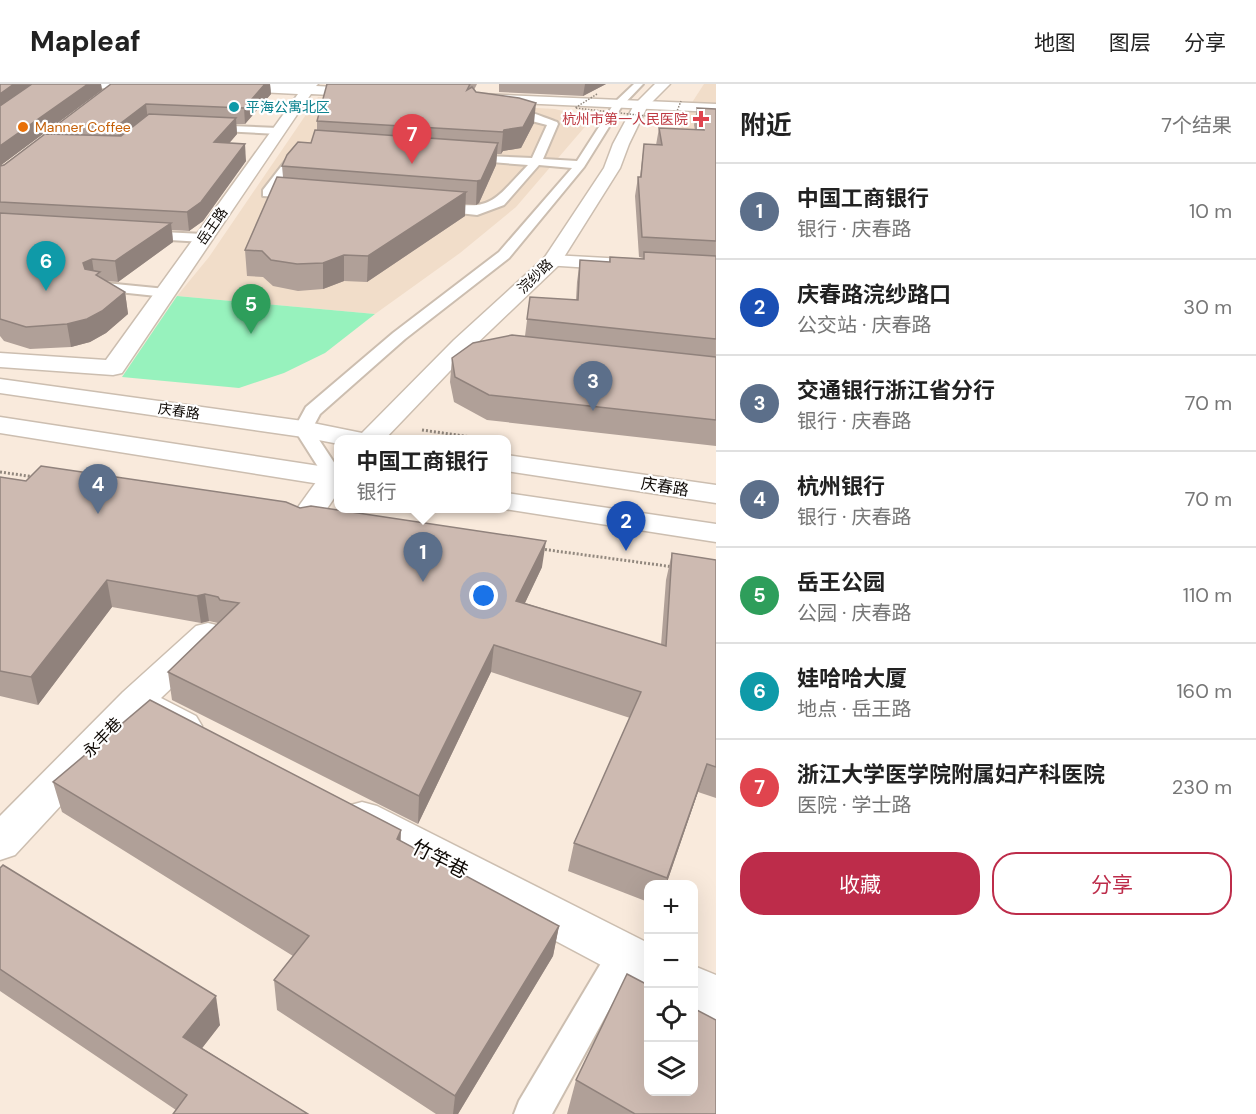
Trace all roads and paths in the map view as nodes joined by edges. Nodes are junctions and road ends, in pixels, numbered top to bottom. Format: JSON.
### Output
{"nodes":[{"id":1,"x":74,"y":84,"type":"edge"},
{"id":2,"x":183,"y":84,"type":"edge"},
{"id":3,"x":663,"y":84,"type":"edge"},
{"id":4,"x":121,"y":85,"type":"edge"},
{"id":5,"x":309,"y":87,"type":"edge"},
{"id":6,"x":390,"y":94,"type":"edge"},
{"id":7,"x":597,"y":94,"type":"dead end"},
{"id":8,"x":640,"y":94,"type":"edge"},
{"id":9,"x":477,"y":98,"type":"joint"},
{"id":10,"x":681,"y":100,"type":"dead end"},
{"id":11,"x":618,"y":104,"type":"junction"},
{"id":12,"x":716,"y":108,"type":"edge"},
{"id":13,"x":195,"y":127,"type":"edge"},
{"id":14,"x":290,"y":142,"type":"junction"},
{"id":15,"x":42,"y":145,"type":"junction"},
{"id":16,"x":65,"y":146,"type":"edge"},
{"id":17,"x":458,"y":156,"type":"edge"},
{"id":18,"x":536,"y":162,"type":"junction"},
{"id":19,"x":580,"y":165,"type":"junction"},
{"id":20,"x":0,"y":177,"type":"edge"},
{"id":21,"x":313,"y":197,"type":"edge"},
{"id":22,"x":418,"y":206,"type":"edge"},
{"id":23,"x":124,"y":234,"type":"edge"},
{"id":24,"x":203,"y":238,"type":"junction"},
{"id":25,"x":552,"y":261,"type":"junction"},
{"id":26,"x":716,"y":270,"type":"edge"},
{"id":27,"x":95,"y":286,"type":"edge"},
{"id":28,"x":166,"y":293,"type":"junction"},
{"id":29,"x":462,"y":345,"type":"junction"},
{"id":30,"x":497,"y":349,"type":"edge"},
{"id":31,"x":0,"y":360,"type":"edge"},
{"id":32,"x":0,"y":386,"type":"edge"},
{"id":33,"x":0,"y":425,"type":"edge"},
{"id":34,"x":303,"y":429,"type":"junction"},
{"id":35,"x":334,"y":435,"type":"edge"},
{"id":36,"x":373,"y":435,"type":"edge"},
{"id":37,"x":511,"y":464,"type":"edge"},
{"id":38,"x":0,"y":472,"type":"edge"},
{"id":39,"x":334,"y":472,"type":"edge"},
{"id":40,"x":334,"y":476,"type":"edge"},
{"id":41,"x":35,"y":477,"type":"edge"},
{"id":42,"x":334,"y":480,"type":"edge"},
{"id":43,"x":716,"y":494,"type":"edge"},
{"id":44,"x":511,"y":503,"type":"edge"},
{"id":45,"x":302,"y":523,"type":"edge"},
{"id":46,"x":716,"y":533,"type":"edge"},
{"id":47,"x":540,"y":549,"type":"edge"},
{"id":48,"x":681,"y":568,"type":"edge"},
{"id":49,"x":208,"y":634,"type":"edge"},
{"id":50,"x":136,"y":702,"type":"junction"},
{"id":51,"x":221,"y":745,"type":"edge"},
{"id":52,"x":327,"y":800,"type":"edge"},
{"id":53,"x":0,"y":843,"type":"edge"},
{"id":54,"x":636,"y":960,"type":"edge"},
{"id":55,"x":698,"y":990,"type":"edge"},
{"id":56,"x":716,"y":999,"type":"edge"},
{"id":57,"x":532,"y":1114,"type":"edge"}],
"edges":[{"from":1,"to":4,"type":"lane"},
{"from":2,"to":5,"type":"main road"},
{"from":3,"to":8,"type":"main road","name":"浣纱路"},
{"from":4,"to":15,"type":"main road"},
{"from":5,"to":6,"type":"main road"},
{"from":5,"to":14,"type":"main road","name":"岳王路"},
{"from":7,"to":10,"type":"path","bridge":true},
{"from":8,"to":11,"type":"main road"},
{"from":8,"to":11,"type":"lane"},
{"from":8,"to":12,"type":"main road"},
{"from":8,"to":25,"type":"main road","name":"浣纱路"},
{"from":9,"to":11,"type":"main road"},
{"from":9,"to":18,"type":"lane"},
{"from":11,"to":19,"type":"lane"},
{"from":13,"to":14,"type":"lane"},
{"from":14,"to":21,"type":"lane"},
{"from":14,"to":24,"type":"main road","name":"岳王路"},
{"from":15,"to":16,"type":"lane"},
{"from":15,"to":20,"type":"main road"},
{"from":17,"to":18,"type":"lane"},
{"from":18,"to":19,"type":"lane"},
{"from":18,"to":22,"type":"lane"},
{"from":19,"to":34,"type":"lane"},
{"from":23,"to":24,"type":"lane"},
{"from":24,"to":28,"type":"main road","name":"岳王路"},
{"from":25,"to":26,"type":"main road"},
{"from":25,"to":29,"type":"main road","name":"浣纱路"},
{"from":27,"to":28,"type":"lane"},
{"from":28,"to":31,"type":"main road","name":"岳王路"},
{"from":29,"to":30,"type":"main road"},
{"from":29,"to":36,"type":"main road","name":"浣纱路"},
{"from":32,"to":34,"type":"main road","name":"庆春路"},
{"from":33,"to":40,"type":"main road"},
{"from":34,"to":35,"type":"main road","name":"庆春路"},
{"from":34,"to":39,"type":"lane"},
{"from":37,"to":43,"type":"main road","name":"庆春路"},
{"from":38,"to":41,"type":"path"},
{"from":42,"to":45,"type":"main road"},
{"from":44,"to":46,"type":"main road"},
{"from":47,"to":48,"type":"path"},
{"from":49,"to":50,"type":"main road","name":"永丰巷"},
{"from":50,"to":51,"type":"main road"},
{"from":50,"to":53,"type":"main road","name":"永丰巷"},
{"from":52,"to":54,"type":"main road","name":"竹竿巷"},
{"from":54,"to":57,"type":"lane"},
{"from":55,"to":56,"type":"main road"}]}
